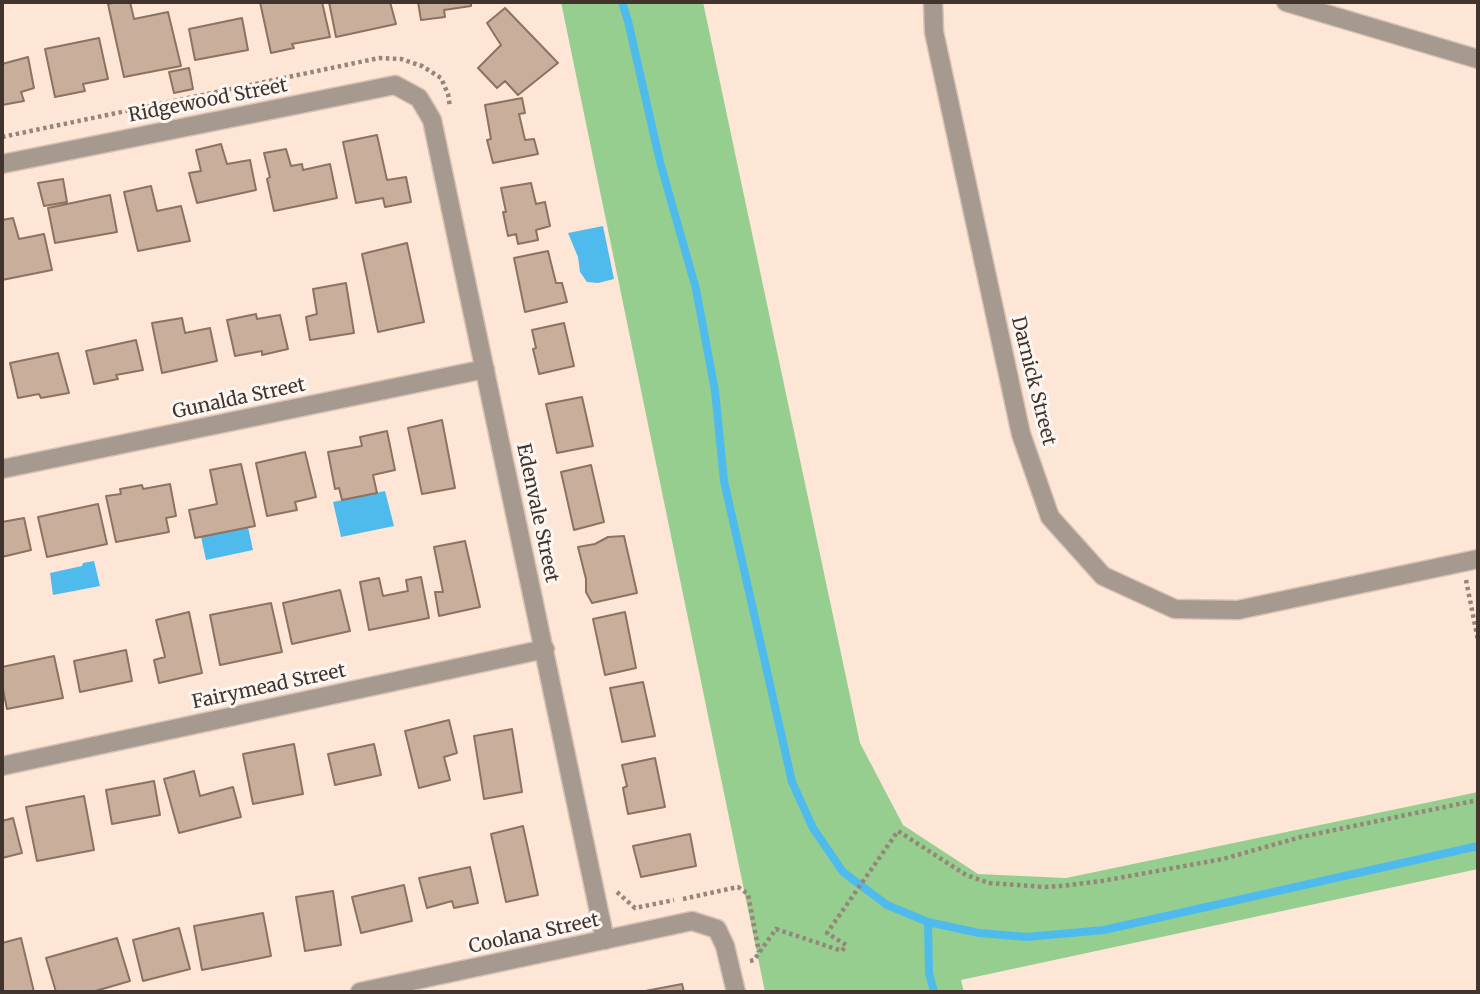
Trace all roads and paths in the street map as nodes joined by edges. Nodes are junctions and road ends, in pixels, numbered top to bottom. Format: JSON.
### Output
{"nodes":[{"id":1,"x":933,"y":2,"type":"edge"},
{"id":2,"x":1286,"y":2,"type":"edge"},
{"id":3,"x":1478,"y":58,"type":"edge"},
{"id":4,"x":419,"y":98,"type":"joint"},
{"id":5,"x":450,"y":107,"type":"dead end"},
{"id":6,"x":2,"y":137,"type":"edge"},
{"id":7,"x":2,"y":164,"type":"edge"},
{"id":8,"x":485,"y":369,"type":"junction"},
{"id":9,"x":2,"y":469,"type":"edge"},
{"id":10,"x":1470,"y":561,"type":"edge"},
{"id":11,"x":1478,"y":640,"type":"edge"},
{"id":12,"x":545,"y":649,"type":"junction"},
{"id":13,"x":2,"y":765,"type":"edge"},
{"id":14,"x":1478,"y":800,"type":"edge"},
{"id":15,"x":616,"y":891,"type":"dead end"},
{"id":16,"x":605,"y":940,"type":"junction"},
{"id":17,"x":759,"y":952,"type":"junction"},
{"id":18,"x":731,"y":970,"type":"junction"},
{"id":19,"x":450,"y":974,"type":"junction"},
{"id":20,"x":360,"y":992,"type":"edge"},
{"id":21,"x":454,"y":992,"type":"edge"},
{"id":22,"x":736,"y":992,"type":"edge"}],
"edges":[{"from":1,"to":10,"type":"street","name":"Darnick Street"},
{"from":2,"to":3,"type":"street"},
{"from":4,"to":7,"type":"street","name":"Ridgewood Street"},
{"from":4,"to":8,"type":"street","name":"Edenvale Street"},
{"from":5,"to":6,"type":"path"},
{"from":8,"to":9,"type":"street","name":"Gunalda Street"},
{"from":8,"to":12,"type":"street","name":"Edenvale Street"},
{"from":10,"to":11,"type":"path"},
{"from":12,"to":13,"type":"street","name":"Fairymead Street"},
{"from":12,"to":16,"type":"street","name":"Edenvale Street"},
{"from":14,"to":17,"type":"path"},
{"from":15,"to":17,"type":"path"},
{"from":16,"to":18,"type":"street","name":"Coolana Street"},
{"from":16,"to":19,"type":"street","name":"Coolana Street"},
{"from":17,"to":18,"type":"path"},
{"from":18,"to":22,"type":"street"},
{"from":19,"to":20,"type":"street","name":"Coolana Street"},
{"from":19,"to":21,"type":"street"}]}
